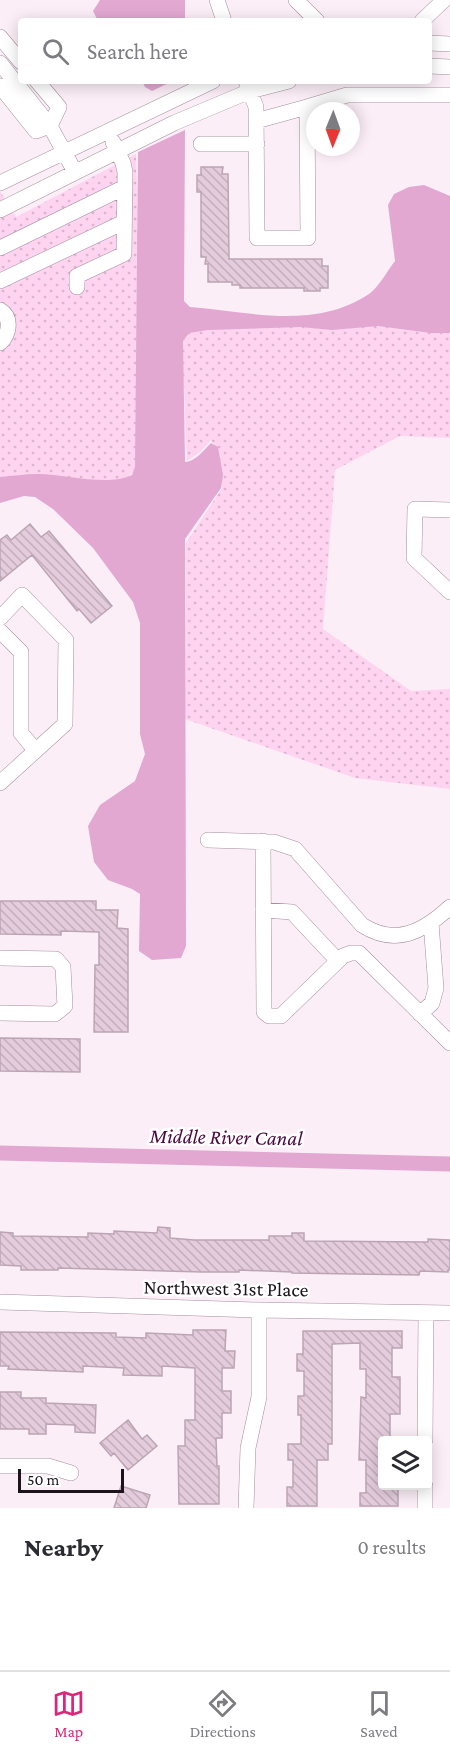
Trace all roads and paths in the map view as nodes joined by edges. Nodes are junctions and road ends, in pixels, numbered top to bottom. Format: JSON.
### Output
{"nodes":[{"id":1,"x":217,"y":0,"type":"edge"},
{"id":2,"x":296,"y":0,"type":"edge"},
{"id":3,"x":444,"y":0,"type":"edge"},
{"id":4,"x":223,"y":18,"type":"edge"},
{"id":5,"x":314,"y":18,"type":"edge"},
{"id":6,"x":425,"y":18,"type":"edge"},
{"id":7,"x":0,"y":36,"type":"edge"},
{"id":8,"x":432,"y":43,"type":"edge"},
{"id":9,"x":450,"y":44,"type":"edge"},
{"id":10,"x":18,"y":58,"type":"edge"},
{"id":11,"x":0,"y":63,"type":"edge"},
{"id":12,"x":432,"y":66,"type":"edge"},
{"id":13,"x":450,"y":67,"type":"edge"},
{"id":14,"x":40,"y":84,"type":"edge"},
{"id":15,"x":207,"y":84,"type":"edge"},
{"id":16,"x":264,"y":84,"type":"edge"},
{"id":17,"x":0,"y":86,"type":"edge"},
{"id":18,"x":248,"y":86,"type":"edge"},
{"id":19,"x":450,"y":95,"type":"edge"},
{"id":20,"x":322,"y":102,"type":"edge"},
{"id":21,"x":306,"y":107,"type":"edge"},
{"id":22,"x":256,"y":121,"type":"junction"},
{"id":23,"x":50,"y":126,"type":"junction"},
{"id":24,"x":108,"y":131,"type":"junction"},
{"id":25,"x":201,"y":144,"type":"dead end"},
{"id":26,"x":257,"y":144,"type":"junction"},
{"id":27,"x":117,"y":151,"type":"junction"},
{"id":28,"x":64,"y":152,"type":"junction"},
{"id":29,"x":307,"y":156,"type":"edge"},
{"id":30,"x":75,"y":172,"type":"junction"},
{"id":31,"x":0,"y":183,"type":"edge"},
{"id":32,"x":125,"y":187,"type":"junction"},
{"id":33,"x":0,"y":210,"type":"edge"},
{"id":34,"x":124,"y":222,"type":"junction"},
{"id":35,"x":0,"y":248,"type":"edge"},
{"id":36,"x":0,"y":281,"type":"edge"},
{"id":37,"x":77,"y":287,"type":"dead end"},
{"id":38,"x":0,"y":310,"type":"edge"},
{"id":39,"x":0,"y":343,"type":"edge"},
{"id":40,"x":450,"y":510,"type":"edge"},
{"id":41,"x":450,"y":592,"type":"edge"},
{"id":42,"x":0,"y":618,"type":"edge"},
{"id":43,"x":0,"y":631,"type":"edge"},
{"id":44,"x":35,"y":750,"type":"junction"},
{"id":45,"x":0,"y":783,"type":"edge"},
{"id":46,"x":208,"y":840,"type":"dead end"},
{"id":47,"x":263,"y":842,"type":"junction"},
{"id":48,"x":450,"y":907,"type":"edge"},
{"id":49,"x":263,"y":910,"type":"junction"},
{"id":50,"x":431,"y":923,"type":"junction"},
{"id":51,"x":369,"y":929,"type":"junction"},
{"id":52,"x":359,"y":953,"type":"junction"},
{"id":53,"x":0,"y":958,"type":"edge"},
{"id":54,"x":338,"y":961,"type":"junction"},
{"id":55,"x":0,"y":1013,"type":"edge"},
{"id":56,"x":420,"y":1014,"type":"junction"},
{"id":57,"x":450,"y":1043,"type":"edge"},
{"id":58,"x":0,"y":1302,"type":"edge"},
{"id":59,"x":259,"y":1310,"type":"junction"},
{"id":60,"x":426,"y":1313,"type":"junction"},
{"id":61,"x":450,"y":1313,"type":"edge"},
{"id":62,"x":425,"y":1436,"type":"edge"},
{"id":63,"x":0,"y":1466,"type":"edge"},
{"id":64,"x":71,"y":1473,"type":"dead end"},
{"id":65,"x":425,"y":1490,"type":"edge"},
{"id":66,"x":246,"y":1508,"type":"edge"},
{"id":67,"x":425,"y":1508,"type":"edge"}],
"edges":[{"from":1,"to":4,"type":"street"},
{"from":2,"to":5,"type":"street"},
{"from":3,"to":6,"type":"street"},
{"from":7,"to":10,"type":"street"},
{"from":8,"to":9,"type":"street"},
{"from":11,"to":23,"type":"street"},
{"from":12,"to":13,"type":"street"},
{"from":14,"to":23,"type":"street"},
{"from":15,"to":24,"type":"street"},
{"from":16,"to":18,"type":"street"},
{"from":17,"to":23,"type":"street"},
{"from":18,"to":22,"type":"street"},
{"from":18,"to":27,"type":"street"},
{"from":19,"to":20,"type":"street"},
{"from":21,"to":22,"type":"street"},
{"from":22,"to":26,"type":"street"},
{"from":23,"to":28,"type":"street"},
{"from":24,"to":27,"type":"street"},
{"from":24,"to":28,"type":"street"},
{"from":25,"to":26,"type":"street"},
{"from":26,"to":29,"type":"street"},
{"from":27,"to":30,"type":"street"},
{"from":27,"to":32,"type":"street"},
{"from":28,"to":30,"type":"street"},
{"from":28,"to":31,"type":"street"},
{"from":30,"to":33,"type":"street"},
{"from":32,"to":34,"type":"street"},
{"from":32,"to":35,"type":"street"},
{"from":34,"to":36,"type":"street"},
{"from":34,"to":37,"type":"street"},
{"from":38,"to":39,"type":"street"},
{"from":40,"to":41,"type":"street"},
{"from":42,"to":44,"type":"street"},
{"from":43,"to":44,"type":"street"},
{"from":44,"to":45,"type":"street"},
{"from":46,"to":47,"type":"street"},
{"from":47,"to":49,"type":"street"},
{"from":47,"to":51,"type":"street"},
{"from":48,"to":50,"type":"street"},
{"from":49,"to":54,"type":"street"},
{"from":49,"to":54,"type":"street"},
{"from":50,"to":51,"type":"street"},
{"from":50,"to":56,"type":"street"},
{"from":51,"to":52,"type":"street"},
{"from":52,"to":54,"type":"street"},
{"from":52,"to":56,"type":"street"},
{"from":53,"to":55,"type":"street"},
{"from":56,"to":57,"type":"street"},
{"from":58,"to":59,"type":"street","name":"Northwest 31st Place"},
{"from":59,"to":60,"type":"street","name":"Northwest 31st Place"},
{"from":59,"to":66,"type":"street"},
{"from":60,"to":61,"type":"street","name":"Northwest 31st Place"},
{"from":60,"to":62,"type":"street"},
{"from":63,"to":64,"type":"street"},
{"from":65,"to":67,"type":"street"}]}
